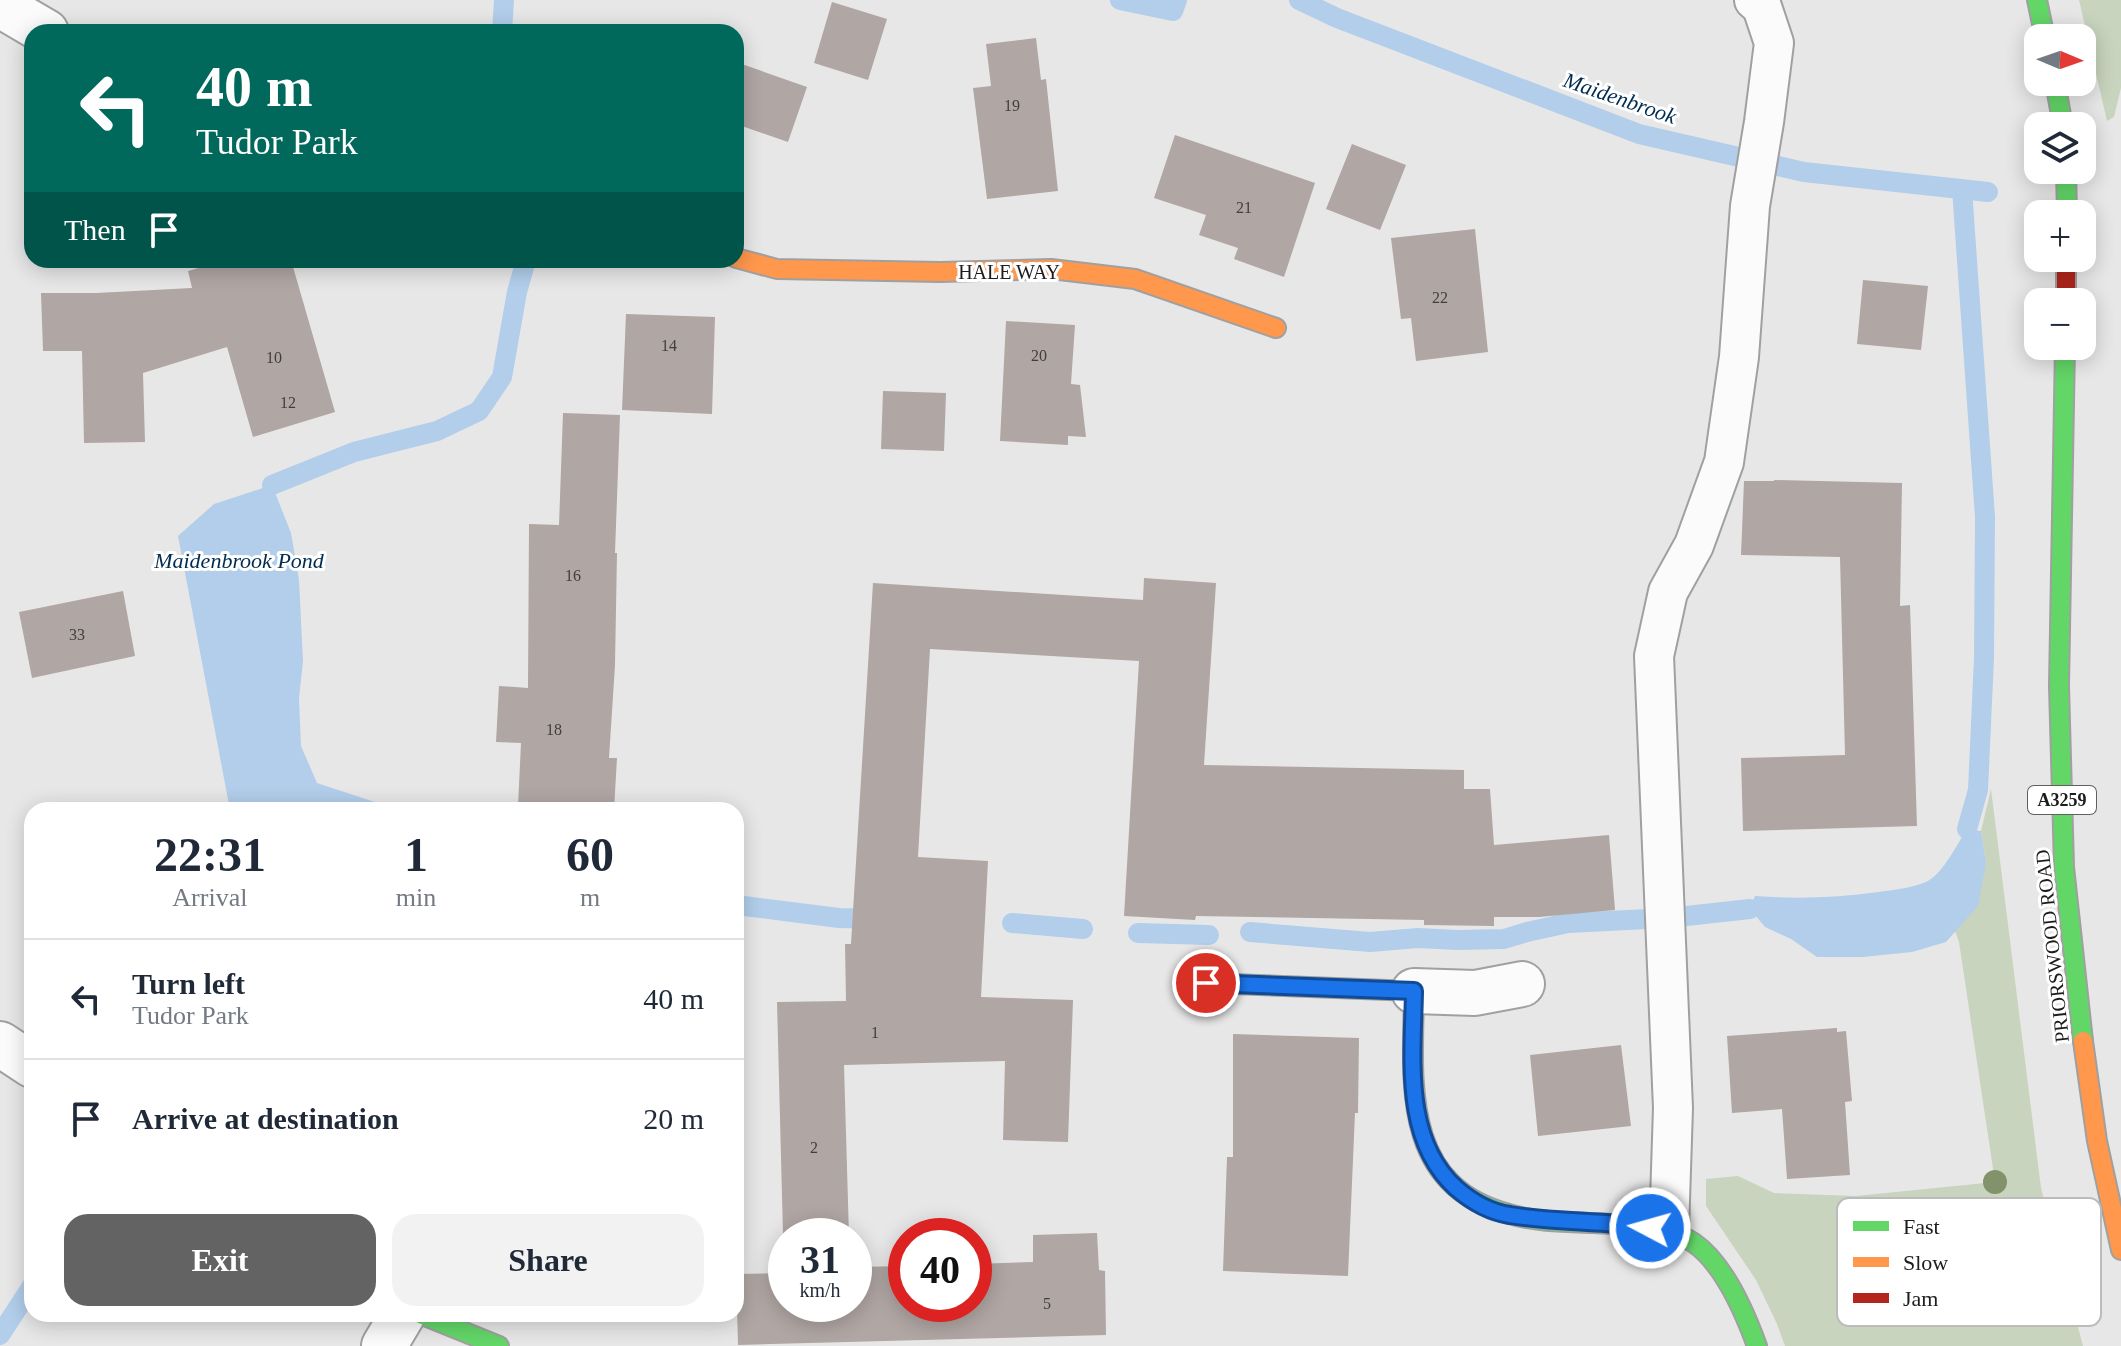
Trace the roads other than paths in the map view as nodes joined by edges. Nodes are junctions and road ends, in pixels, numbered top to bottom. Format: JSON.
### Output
{"nodes":[{"id":1,"x":1754,"y":0,"type":"edge"},
{"id":2,"x":2037,"y":0,"type":"edge"},
{"id":3,"x":0,"y":5,"type":"edge"},
{"id":4,"x":32,"y":24,"type":"edge"},
{"id":5,"x":2042,"y":24,"type":"edge"},
{"id":6,"x":744,"y":260,"type":"edge"},
{"id":7,"x":1276,"y":328,"type":"dead end"},
{"id":8,"x":2065,"y":360,"type":"edge"},
{"id":9,"x":1206,"y":983,"type":"dead end"},
{"id":10,"x":1522,"y":984,"type":"dead end"},
{"id":11,"x":1414,"y":991,"type":"junction"},
{"id":12,"x":0,"y":1044,"type":"edge"},
{"id":13,"x":24,"y":1060,"type":"edge"},
{"id":14,"x":1669,"y":1231,"type":"junction"},
{"id":15,"x":2121,"y":1250,"type":"edge"},
{"id":16,"x":398,"y":1322,"type":"edge"},
{"id":17,"x":440,"y":1322,"type":"edge"},
{"id":18,"x":384,"y":1346,"type":"edge"},
{"id":19,"x":499,"y":1346,"type":"edge"},
{"id":20,"x":1757,"y":1346,"type":"edge"}],
"edges":[{"from":1,"to":14,"type":"lane"},
{"from":2,"to":5,"type":"street"},
{"from":3,"to":4,"type":"street"},
{"from":6,"to":7,"type":"street","name":"HALE WAY"},
{"from":8,"to":15,"type":"street","name":"PRIORSWOOD ROAD","number":"A3259"},
{"from":9,"to":11,"type":"street"},
{"from":10,"to":11,"type":"street"},
{"from":11,"to":14,"type":"street"},
{"from":12,"to":13,"type":"street"},
{"from":14,"to":20,"type":"street"},
{"from":16,"to":18,"type":"street"},
{"from":17,"to":19,"type":"street"}]}
